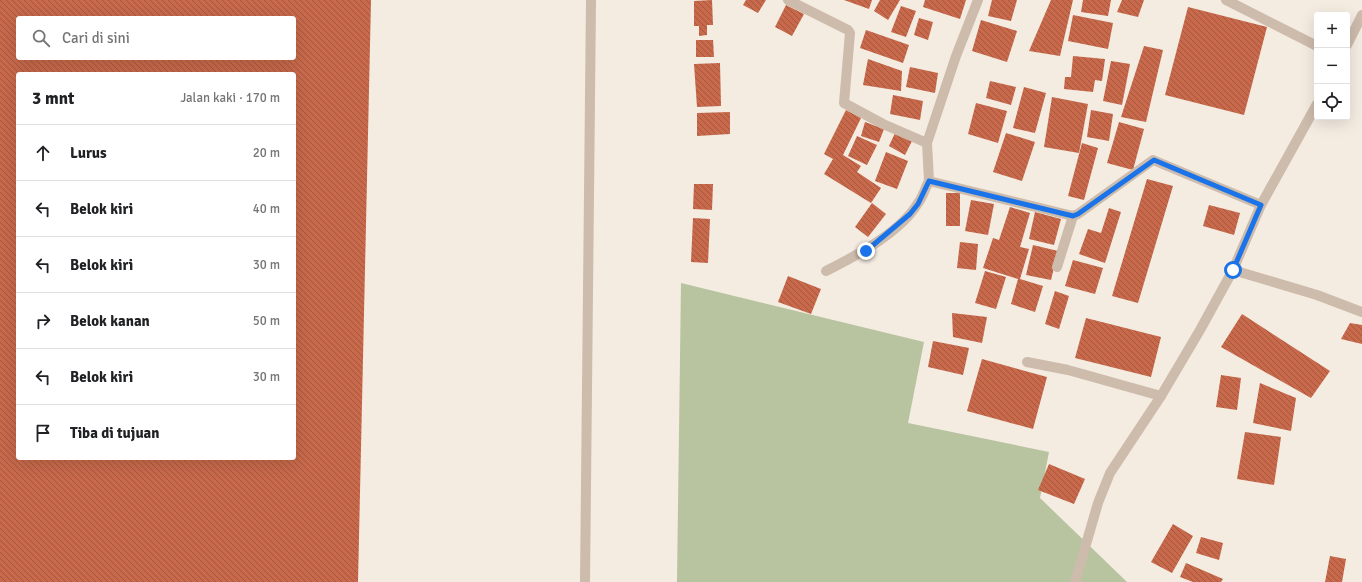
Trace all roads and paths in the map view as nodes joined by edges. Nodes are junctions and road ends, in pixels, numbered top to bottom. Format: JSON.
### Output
{"nodes":[{"id":1,"x":591,"y":0,"type":"edge"},
{"id":2,"x":788,"y":0,"type":"edge"},
{"id":3,"x":978,"y":0,"type":"edge"},
{"id":4,"x":1226,"y":0,"type":"edge"},
{"id":5,"x":1362,"y":15,"type":"edge"},
{"id":6,"x":1350,"y":39,"type":"edge"},
{"id":7,"x":1314,"y":44,"type":"edge"},
{"id":8,"x":1314,"y":109,"type":"edge"},
{"id":9,"x":927,"y":143,"type":"junction"},
{"id":10,"x":929,"y":181,"type":"junction"},
{"id":11,"x":1261,"y":205,"type":"junction"},
{"id":12,"x":1073,"y":216,"type":"junction"},
{"id":13,"x":1057,"y":267,"type":"dead end"},
{"id":14,"x":1233,"y":270,"type":"junction"},
{"id":15,"x":826,"y":271,"type":"dead end"},
{"id":16,"x":1362,"y":312,"type":"edge"},
{"id":17,"x":1027,"y":362,"type":"dead end"},
{"id":18,"x":1161,"y":396,"type":"junction"},
{"id":19,"x":585,"y":582,"type":"edge"},
{"id":20,"x":1075,"y":582,"type":"edge"}],
"edges":[{"from":1,"to":19,"type":"street"},
{"from":2,"to":9,"type":"street"},
{"from":3,"to":9,"type":"street"},
{"from":4,"to":7,"type":"street"},
{"from":5,"to":6,"type":"street"},
{"from":8,"to":11,"type":"street"},
{"from":9,"to":10,"type":"street"},
{"from":10,"to":12,"type":"street"},
{"from":10,"to":15,"type":"street"},
{"from":11,"to":12,"type":"street"},
{"from":11,"to":14,"type":"street"},
{"from":12,"to":13,"type":"street"},
{"from":14,"to":16,"type":"street"},
{"from":14,"to":18,"type":"street"},
{"from":17,"to":18,"type":"street"},
{"from":18,"to":20,"type":"street"}]}
